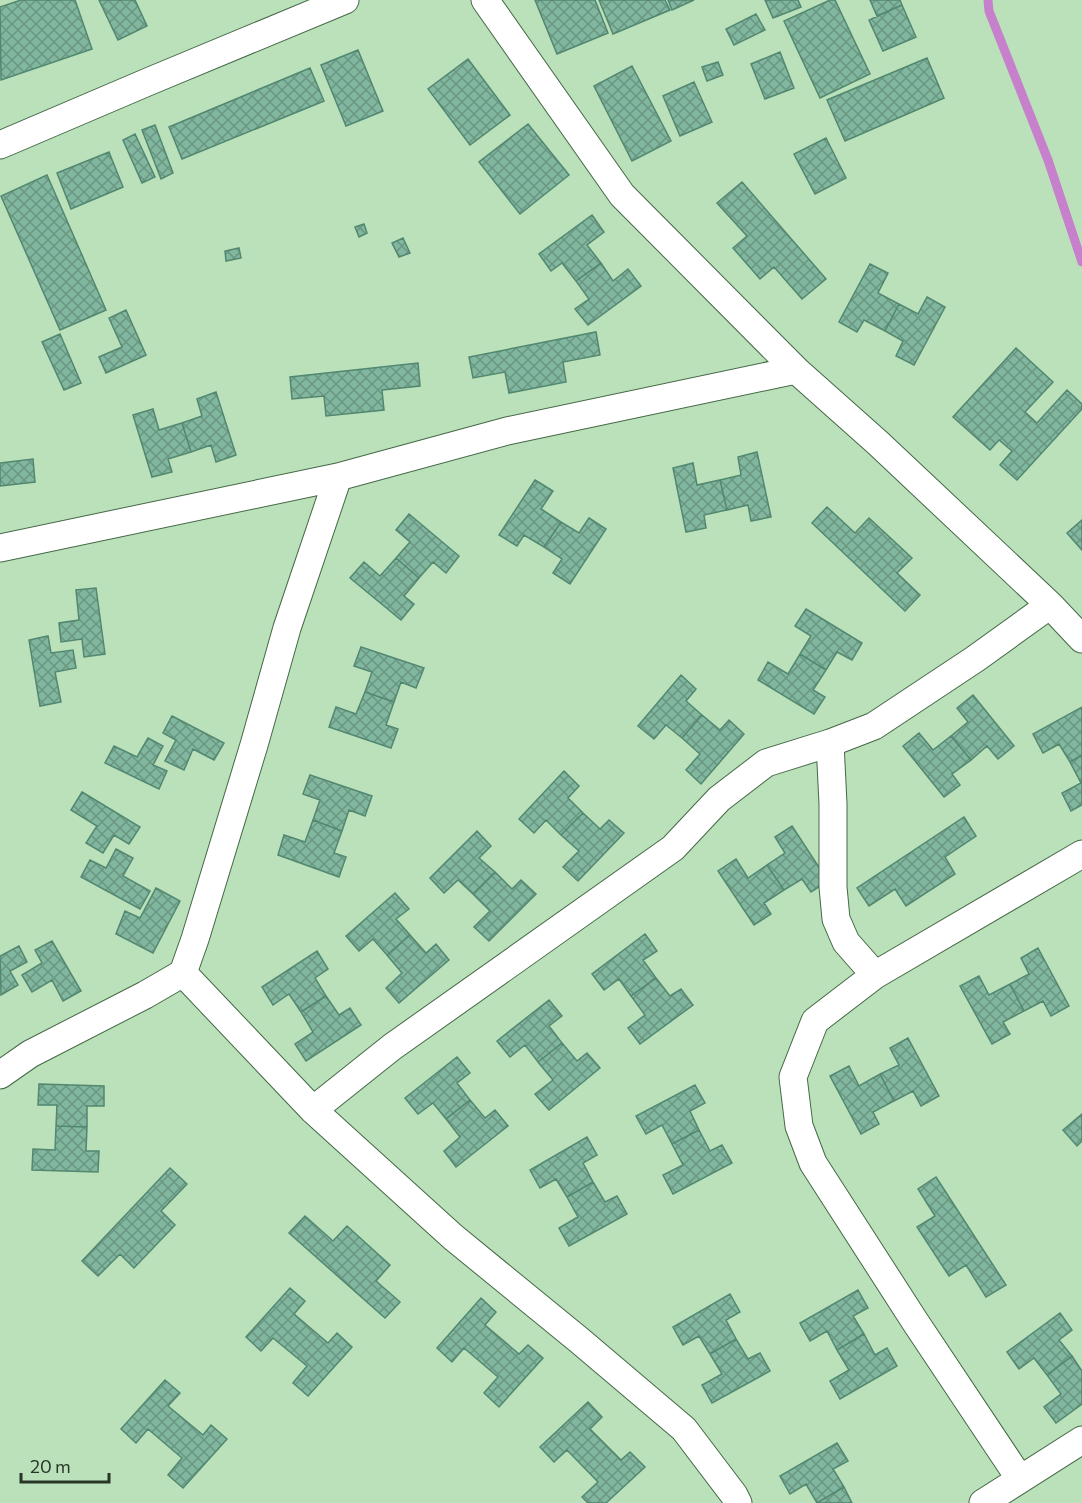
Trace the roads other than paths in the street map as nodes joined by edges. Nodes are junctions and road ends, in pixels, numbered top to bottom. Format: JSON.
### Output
{"nodes":[{"id":1,"x":345,"y":0,"type":"edge"},
{"id":2,"x":485,"y":0,"type":"edge"},
{"id":3,"x":0,"y":145,"type":"edge"},
{"id":4,"x":796,"y":370,"type":"junction"},
{"id":5,"x":338,"y":477,"type":"junction"},
{"id":6,"x":0,"y":548,"type":"edge"},
{"id":7,"x":1050,"y":605,"type":"junction"},
{"id":8,"x":1082,"y":639,"type":"edge"},
{"id":9,"x":830,"y":743,"type":"junction"},
{"id":10,"x":1082,"y":854,"type":"edge"},
{"id":11,"x":183,"y":973,"type":"junction"},
{"id":12,"x":875,"y":975,"type":"junction"},
{"id":13,"x":0,"y":1075,"type":"edge"},
{"id":14,"x":313,"y":1110,"type":"junction"},
{"id":15,"x":1082,"y":1440,"type":"edge"},
{"id":16,"x":1020,"y":1479,"type":"junction"},
{"id":17,"x":738,"y":1503,"type":"edge"},
{"id":18,"x":983,"y":1503,"type":"edge"}],
"edges":[{"from":1,"to":3,"type":"street"},
{"from":2,"to":4,"type":"street"},
{"from":4,"to":5,"type":"street"},
{"from":4,"to":7,"type":"street"},
{"from":5,"to":6,"type":"street"},
{"from":5,"to":11,"type":"street"},
{"from":7,"to":8,"type":"street"},
{"from":7,"to":9,"type":"street"},
{"from":9,"to":12,"type":"street"},
{"from":9,"to":14,"type":"street"},
{"from":10,"to":12,"type":"street"},
{"from":11,"to":13,"type":"street"},
{"from":11,"to":14,"type":"street"},
{"from":12,"to":16,"type":"street"},
{"from":14,"to":17,"type":"street"},
{"from":15,"to":16,"type":"street"},
{"from":16,"to":18,"type":"street"}]}
